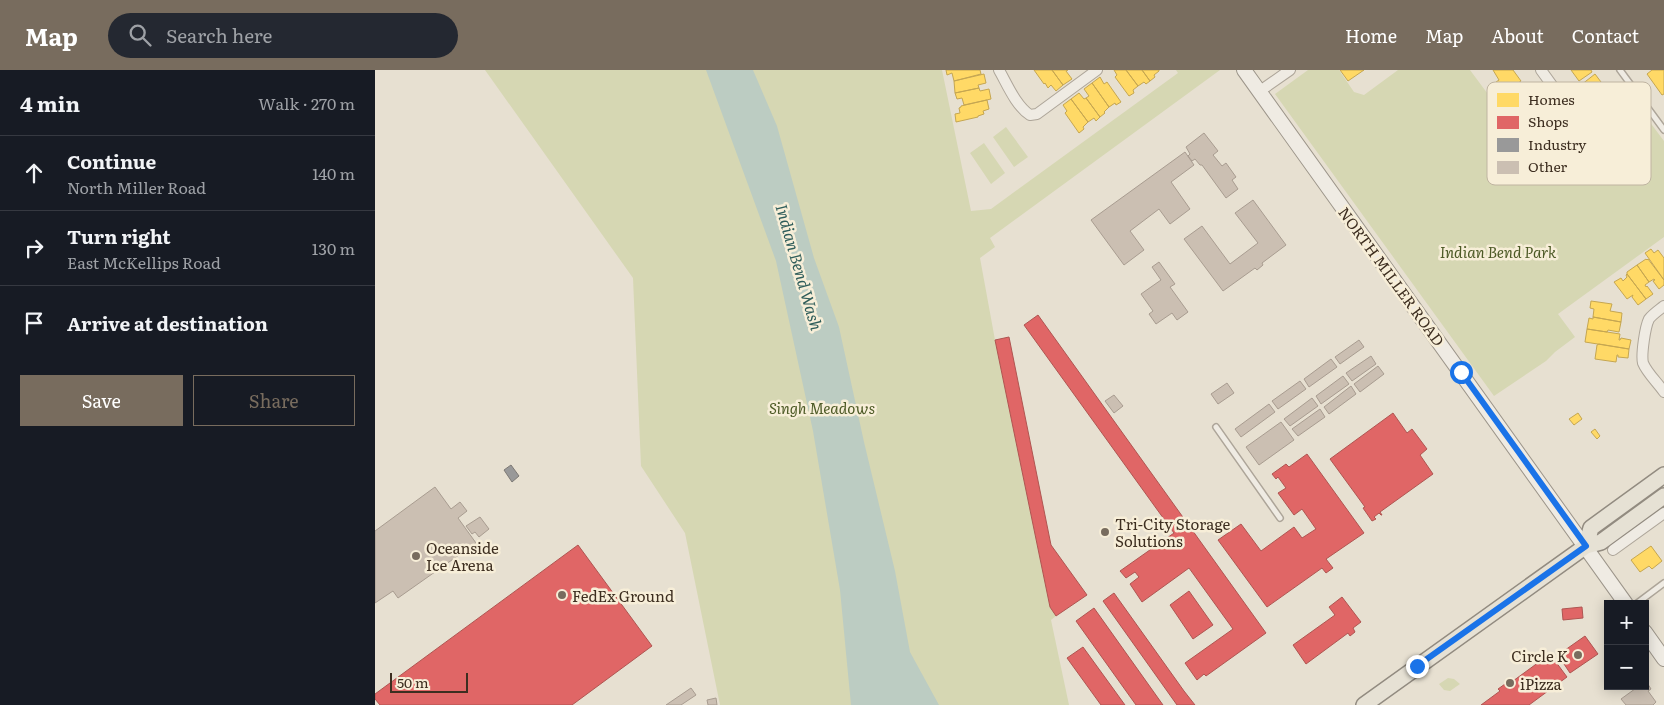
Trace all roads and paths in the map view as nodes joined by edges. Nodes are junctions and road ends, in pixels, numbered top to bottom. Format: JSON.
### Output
{"nodes":[{"id":1,"x":999,"y":70,"type":"edge"},
{"id":2,"x":1097,"y":70,"type":"edge"},
{"id":3,"x":1244,"y":70,"type":"edge"},
{"id":4,"x":1289,"y":70,"type":"edge"},
{"id":5,"x":1541,"y":70,"type":"edge"},
{"id":6,"x":1620,"y":70,"type":"edge"},
{"id":7,"x":1550,"y":82,"type":"edge"},
{"id":8,"x":1629,"y":82,"type":"edge"},
{"id":9,"x":1260,"y":92,"type":"junction"},
{"id":10,"x":1651,"y":112,"type":"edge"},
{"id":11,"x":1664,"y":130,"type":"edge"},
{"id":12,"x":1664,"y":306,"type":"edge"},
{"id":13,"x":1664,"y":392,"type":"edge"},
{"id":14,"x":1217,"y":426,"type":"dead end"},
{"id":15,"x":1664,"y":475,"type":"edge"},
{"id":16,"x":1664,"y":496,"type":"edge"},
{"id":17,"x":1664,"y":513,"type":"edge"},
{"id":18,"x":1280,"y":518,"type":"dead end"},
{"id":19,"x":1586,"y":546,"type":"junction"},
{"id":20,"x":1613,"y":550,"type":"dead end"},
{"id":21,"x":1664,"y":583,"type":"edge"},
{"id":22,"x":1622,"y":600,"type":"edge"},
{"id":23,"x":1641,"y":600,"type":"edge"},
{"id":24,"x":1649,"y":637,"type":"edge"},
{"id":25,"x":1664,"y":658,"type":"edge"},
{"id":26,"x":1364,"y":705,"type":"edge"}],
"edges":[{"from":1,"to":2,"type":"street"},
{"from":3,"to":9,"type":"street","name":"NORTH MILLER ROAD"},
{"from":4,"to":9,"type":"street"},
{"from":5,"to":7,"type":"street"},
{"from":6,"to":8,"type":"lane"},
{"from":9,"to":19,"type":"street","name":"NORTH MILLER ROAD"},
{"from":10,"to":11,"type":"lane"},
{"from":12,"to":13,"type":"street"},
{"from":14,"to":18,"type":"lane"},
{"from":15,"to":19,"type":"main road"},
{"from":16,"to":19,"type":"main road"},
{"from":17,"to":20,"type":"street"},
{"from":19,"to":22,"type":"street","name":"NORTH MILLER ROAD"},
{"from":19,"to":26,"type":"main road"},
{"from":21,"to":23,"type":"lane"},
{"from":24,"to":25,"type":"street"}]}
